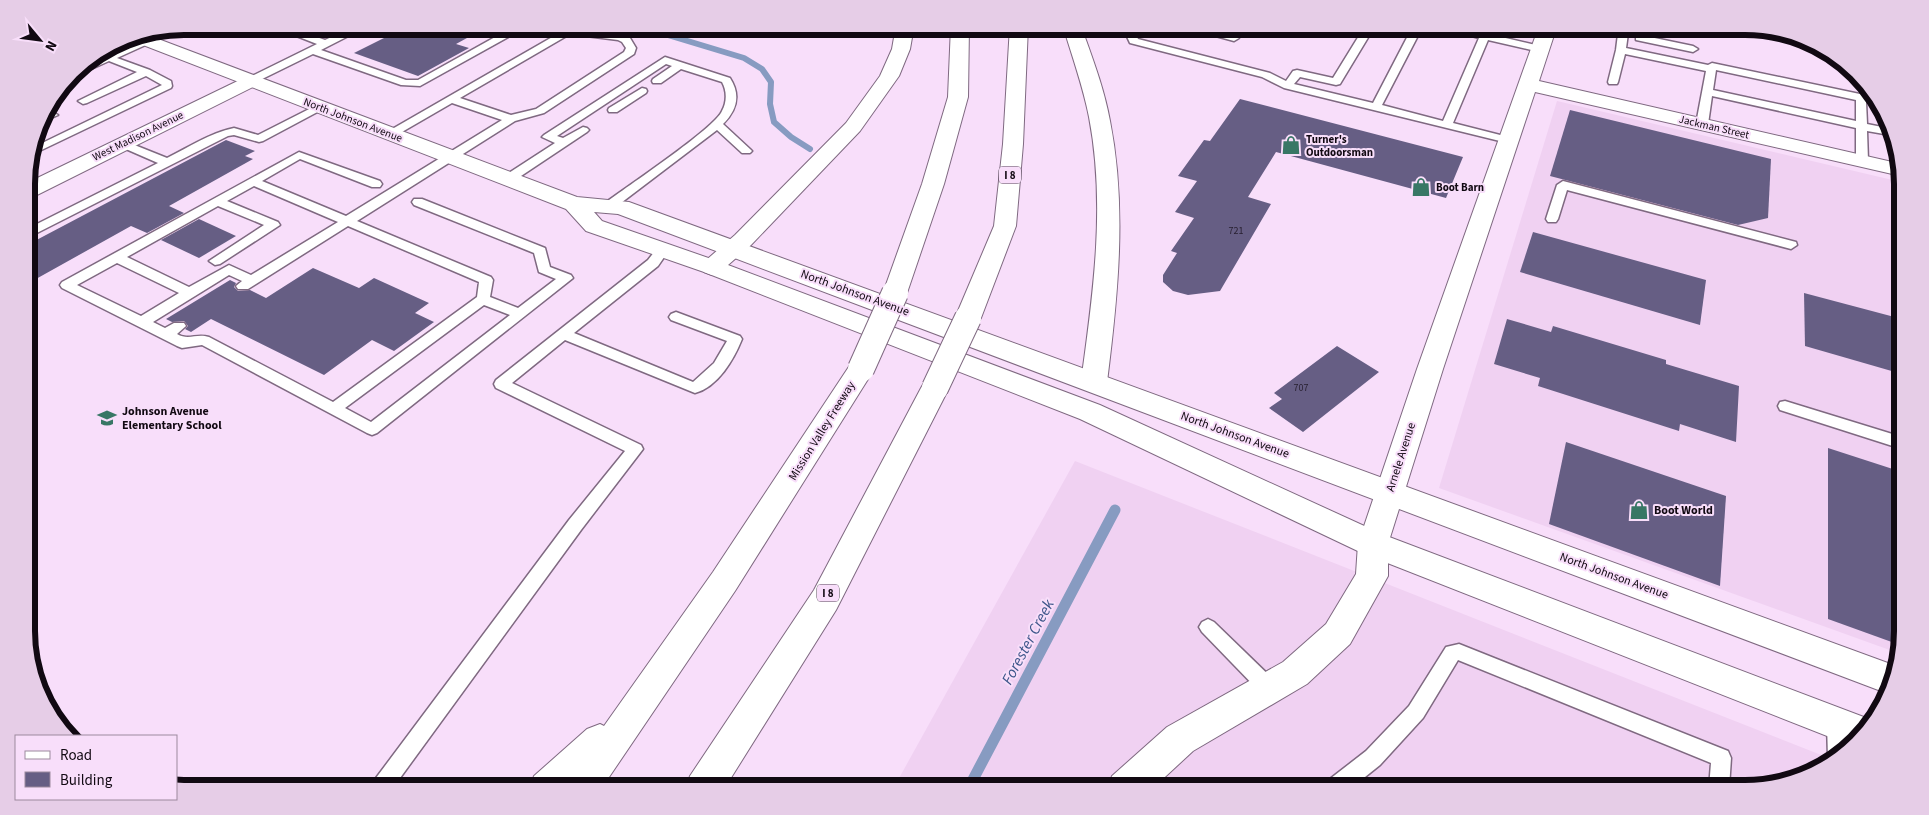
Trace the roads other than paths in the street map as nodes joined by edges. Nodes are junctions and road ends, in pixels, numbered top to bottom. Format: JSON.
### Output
{"nodes":[{"id":1,"x":301,"y":35,"type":"edge"},
{"id":2,"x":344,"y":35,"type":"edge"},
{"id":3,"x":507,"y":35,"type":"edge"},
{"id":4,"x":561,"y":35,"type":"edge"},
{"id":5,"x":603,"y":35,"type":"edge"},
{"id":6,"x":903,"y":35,"type":"edge"},
{"id":7,"x":960,"y":35,"type":"edge"},
{"id":8,"x":1018,"y":35,"type":"edge"},
{"id":9,"x":1075,"y":35,"type":"edge"},
{"id":10,"x":1131,"y":35,"type":"edge"},
{"id":11,"x":1222,"y":35,"type":"edge"},
{"id":12,"x":1365,"y":35,"type":"edge"},
{"id":13,"x":1413,"y":35,"type":"edge"},
{"id":14,"x":1476,"y":35,"type":"edge"},
{"id":15,"x":1545,"y":35,"type":"edge"},
{"id":16,"x":1623,"y":35,"type":"edge"},
{"id":17,"x":1640,"y":35,"type":"edge"},
{"id":18,"x":1484,"y":37,"type":"junction"},
{"id":19,"x":1234,"y":38,"type":"dead end"},
{"id":20,"x":144,"y":40,"type":"edge"},
{"id":21,"x":326,"y":44,"type":"junction"},
{"id":22,"x":130,"y":45,"type":"edge"},
{"id":23,"x":1540,"y":49,"type":"junction"},
{"id":24,"x":1694,"y":49,"type":"dead end"},
{"id":25,"x":1621,"y":50,"type":"junction"},
{"id":26,"x":313,"y":51,"type":"junction"},
{"id":27,"x":109,"y":58,"type":"junction"},
{"id":28,"x":97,"y":63,"type":"edge"},
{"id":29,"x":680,"y":65,"type":"junction"},
{"id":30,"x":1712,"y":69,"type":"junction"},
{"id":31,"x":146,"y":72,"type":"junction"},
{"id":32,"x":250,"y":80,"type":"junction"},
{"id":33,"x":657,"y":81,"type":"dead end"},
{"id":34,"x":1612,"y":82,"type":"dead end"},
{"id":35,"x":1527,"y":84,"type":"junction"},
{"id":36,"x":1288,"y":86,"type":"junction"},
{"id":37,"x":642,"y":91,"type":"dead end"},
{"id":38,"x":1708,"y":92,"type":"junction"},
{"id":39,"x":1861,"y":98,"type":"junction"},
{"id":40,"x":451,"y":99,"type":"junction"},
{"id":41,"x":1867,"y":99,"type":"edge"},
{"id":42,"x":83,"y":101,"type":"dead end"},
{"id":43,"x":319,"y":107,"type":"junction"},
{"id":44,"x":1376,"y":107,"type":"junction"},
{"id":45,"x":613,"y":110,"type":"dead end"},
{"id":46,"x":511,"y":119,"type":"junction"},
{"id":47,"x":717,"y":124,"type":"junction"},
{"id":48,"x":1702,"y":124,"type":"junction"},
{"id":49,"x":1447,"y":125,"type":"junction"},
{"id":50,"x":1862,"y":126,"type":"junction"},
{"id":51,"x":583,"y":130,"type":"dead end"},
{"id":52,"x":1884,"y":131,"type":"edge"},
{"id":53,"x":391,"y":134,"type":"junction"},
{"id":54,"x":1508,"y":140,"type":"junction"},
{"id":55,"x":564,"y":142,"type":"junction"},
{"id":56,"x":123,"y":144,"type":"junction"},
{"id":57,"x":39,"y":148,"type":"edge"},
{"id":58,"x":746,"y":151,"type":"dead end"},
{"id":59,"x":450,"y":156,"type":"junction"},
{"id":60,"x":1862,"y":161,"type":"junction"},
{"id":61,"x":166,"y":162,"type":"junction"},
{"id":62,"x":1893,"y":168,"type":"edge"},
{"id":63,"x":508,"y":179,"type":"junction"},
{"id":64,"x":253,"y":181,"type":"junction"},
{"id":65,"x":376,"y":184,"type":"dead end"},
{"id":66,"x":35,"y":187,"type":"edge"},
{"id":67,"x":217,"y":201,"type":"junction"},
{"id":68,"x":418,"y":202,"type":"dead end"},
{"id":69,"x":574,"y":204,"type":"junction"},
{"id":70,"x":608,"y":206,"type":"junction"},
{"id":71,"x":1552,"y":219,"type":"dead end"},
{"id":72,"x":348,"y":221,"type":"junction"},
{"id":73,"x":35,"y":230,"type":"edge"},
{"id":74,"x":1791,"y":244,"type":"dead end"},
{"id":75,"x":734,"y":248,"type":"junction"},
{"id":76,"x":664,"y":250,"type":"junction"},
{"id":77,"x":116,"y":257,"type":"junction"},
{"id":78,"x":214,"y":261,"type":"dead end"},
{"id":79,"x":712,"y":268,"type":"junction"},
{"id":80,"x":190,"y":293,"type":"junction"},
{"id":81,"x":483,"y":299,"type":"junction"},
{"id":82,"x":520,"y":314,"type":"junction"},
{"id":83,"x":676,"y":317,"type":"dead end"},
{"id":84,"x":142,"y":322,"type":"junction"},
{"id":85,"x":179,"y":326,"type":"dead end"},
{"id":86,"x":166,"y":334,"type":"junction"},
{"id":87,"x":564,"y":334,"type":"junction"},
{"id":88,"x":1094,"y":382,"type":"junction"},
{"id":89,"x":1785,"y":406,"type":"dead end"},
{"id":90,"x":334,"y":409,"type":"junction"},
{"id":91,"x":1894,"y":440,"type":"edge"},
{"id":92,"x":1390,"y":492,"type":"junction"},
{"id":93,"x":1373,"y":544,"type":"junction"},
{"id":94,"x":1208,"y":627,"type":"dead end"},
{"id":95,"x":1886,"y":678,"type":"edge"},
{"id":96,"x":1269,"y":688,"type":"junction"},
{"id":97,"x":645,"y":699,"type":"junction"},
{"id":98,"x":1848,"y":727,"type":"edge"},
{"id":99,"x":1843,"y":742,"type":"edge"},
{"id":100,"x":387,"y":780,"type":"edge"},
{"id":101,"x":556,"y":780,"type":"edge"},
{"id":102,"x":586,"y":780,"type":"edge"},
{"id":103,"x":709,"y":780,"type":"edge"},
{"id":104,"x":1133,"y":780,"type":"edge"},
{"id":105,"x":1344,"y":780,"type":"edge"},
{"id":106,"x":1720,"y":780,"type":"edge"}],
"edges":[{"from":1,"to":21,"type":"lane"},
{"from":2,"to":21,"type":"lane"},
{"from":3,"to":26,"type":"lane"},
{"from":4,"to":40,"type":"lane"},
{"from":5,"to":46,"type":"lane"},
{"from":6,"to":75,"type":"main road"},
{"from":7,"to":97,"type":"main road","name":"Mission Valley Freeway","bridge":true},
{"from":8,"to":103,"type":"main road","number":"I 8","bridge":true},
{"from":9,"to":88,"type":"main road"},
{"from":10,"to":36,"type":"lane"},
{"from":11,"to":19,"type":"lane"},
{"from":12,"to":36,"type":"lane"},
{"from":13,"to":44,"type":"lane"},
{"from":14,"to":18,"type":"lane"},
{"from":15,"to":23,"type":"main road","name":"Arnele Avenue"},
{"from":16,"to":25,"type":"lane"},
{"from":17,"to":24,"type":"lane"},
{"from":18,"to":23,"type":"lane"},
{"from":18,"to":49,"type":"lane"},
{"from":20,"to":32,"type":"main road","name":"North Johnson Avenue"},
{"from":21,"to":26,"type":"lane"},
{"from":22,"to":27,"type":"lane"},
{"from":23,"to":35,"type":"main road","name":"Arnele Avenue"},
{"from":25,"to":30,"type":"lane"},
{"from":25,"to":34,"type":"lane"},
{"from":26,"to":32,"type":"lane"},
{"from":27,"to":28,"type":"lane"},
{"from":27,"to":31,"type":"lane"},
{"from":29,"to":33,"type":"lane"},
{"from":29,"to":47,"type":"lane"},
{"from":29,"to":55,"type":"lane"},
{"from":30,"to":38,"type":"lane"},
{"from":30,"to":39,"type":"lane"},
{"from":31,"to":42,"type":"lane"},
{"from":31,"to":57,"type":"lane"},
{"from":32,"to":43,"type":"main road","name":"North Johnson Avenue"},
{"from":32,"to":56,"type":"main road","name":"West Madison Avenue"},
{"from":35,"to":48,"type":"main road","name":"Jackman Street"},
{"from":35,"to":54,"type":"main road","name":"Arnele Avenue"},
{"from":36,"to":44,"type":"lane"},
{"from":37,"to":45,"type":"lane"},
{"from":38,"to":48,"type":"lane"},
{"from":38,"to":50,"type":"lane"},
{"from":39,"to":41,"type":"lane"},
{"from":39,"to":50,"type":"lane"},
{"from":40,"to":46,"type":"lane"},
{"from":40,"to":53,"type":"lane"},
{"from":43,"to":53,"type":"main road","name":"North Johnson Avenue"},
{"from":43,"to":61,"type":"lane"},
{"from":44,"to":49,"type":"lane"},
{"from":46,"to":59,"type":"lane"},
{"from":47,"to":58,"type":"lane"},
{"from":47,"to":70,"type":"lane"},
{"from":48,"to":60,"type":"main road","name":"Jackman Street"},
{"from":49,"to":54,"type":"lane"},
{"from":50,"to":52,"type":"lane"},
{"from":50,"to":60,"type":"lane"},
{"from":51,"to":55,"type":"lane"},
{"from":53,"to":59,"type":"main road","name":"North Johnson Avenue"},
{"from":54,"to":92,"type":"main road","name":"Arnele Avenue"},
{"from":55,"to":63,"type":"lane"},
{"from":56,"to":61,"type":"lane"},
{"from":56,"to":66,"type":"main road","name":"West Madison Avenue"},
{"from":59,"to":63,"type":"main road","name":"North Johnson Avenue"},
{"from":59,"to":72,"type":"lane"},
{"from":60,"to":62,"type":"main road","name":"Jackman Street"},
{"from":61,"to":73,"type":"lane"},
{"from":63,"to":69,"type":"main road","name":"North Johnson Avenue"},
{"from":64,"to":65,"type":"lane"},
{"from":64,"to":67,"type":"lane"},
{"from":64,"to":72,"type":"lane"},
{"from":67,"to":77,"type":"lane"},
{"from":67,"to":78,"type":"lane"},
{"from":68,"to":82,"type":"lane"},
{"from":69,"to":70,"type":"main road","name":"North Johnson Avenue"},
{"from":69,"to":76,"type":"main road","name":"North Johnson Avenue"},
{"from":70,"to":75,"type":"main road","name":"North Johnson Avenue"},
{"from":71,"to":74,"type":"lane"},
{"from":72,"to":80,"type":"lane"},
{"from":72,"to":81,"type":"lane"},
{"from":75,"to":79,"type":"main road"},
{"from":75,"to":88,"type":"main road","name":"North Johnson Avenue"},
{"from":76,"to":79,"type":"main road","name":"North Johnson Avenue"},
{"from":76,"to":87,"type":"lane"},
{"from":77,"to":80,"type":"lane"},
{"from":77,"to":84,"type":"lane"},
{"from":79,"to":93,"type":"main road","name":"North Johnson Avenue"},
{"from":80,"to":84,"type":"lane"},
{"from":81,"to":82,"type":"lane"},
{"from":81,"to":90,"type":"lane"},
{"from":82,"to":90,"type":"lane"},
{"from":83,"to":87,"type":"lane"},
{"from":84,"to":86,"type":"lane"},
{"from":85,"to":86,"type":"lane"},
{"from":86,"to":90,"type":"lane"},
{"from":87,"to":100,"type":"lane"},
{"from":88,"to":92,"type":"main road","name":"North Johnson Avenue"},
{"from":89,"to":91,"type":"lane"},
{"from":92,"to":93,"type":"main road","name":"Arnele Avenue"},
{"from":92,"to":95,"type":"main road","name":"North Johnson Avenue"},
{"from":93,"to":96,"type":"main road","name":"Arnele Avenue"},
{"from":93,"to":98,"type":"main road","name":"North Johnson Avenue"},
{"from":94,"to":96,"type":"lane"},
{"from":96,"to":104,"type":"main road","name":"Arnele Avenue"},
{"from":97,"to":101,"type":"main road"},
{"from":97,"to":102,"type":"main road","name":"Mission Valley Freeway"},
{"from":98,"to":99,"type":"lane"},
{"from":105,"to":106,"type":"lane"}]}
